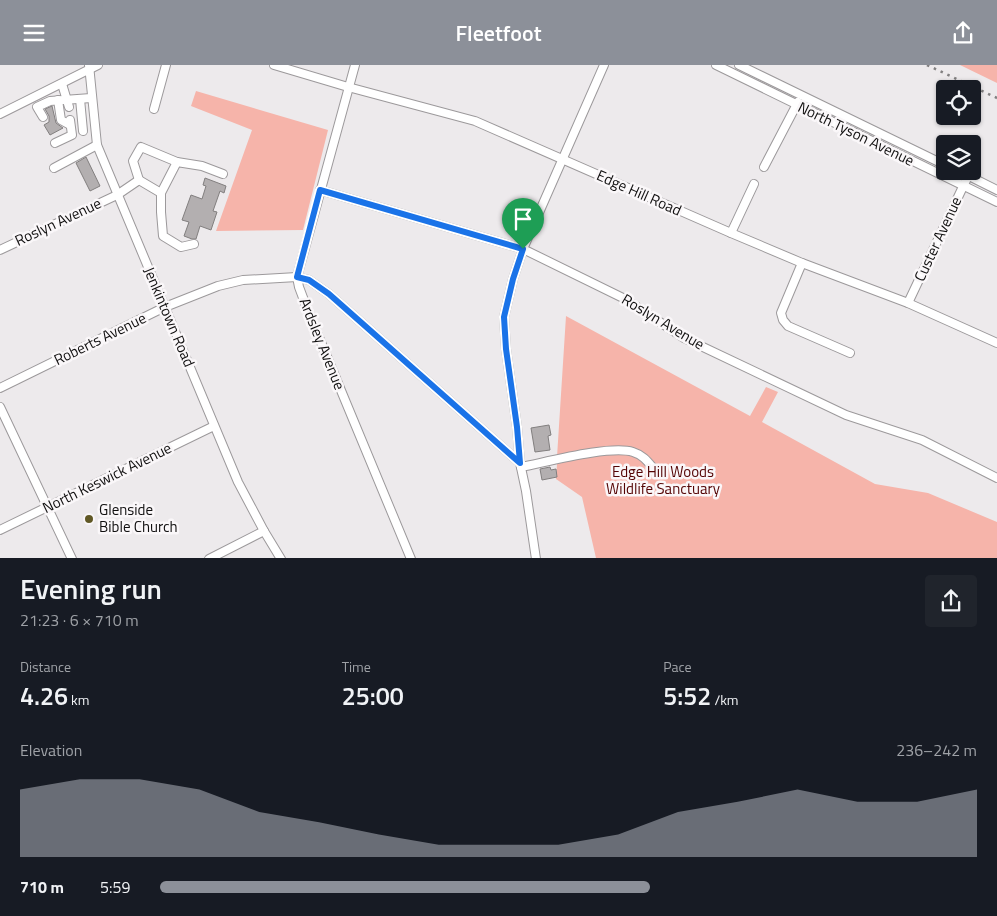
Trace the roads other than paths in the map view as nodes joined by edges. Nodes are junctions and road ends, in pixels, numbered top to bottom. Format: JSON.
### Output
{"nodes":[{"id":1,"x":98,"y":65,"type":"edge"},
{"id":2,"x":166,"y":65,"type":"edge"},
{"id":3,"x":274,"y":65,"type":"edge"},
{"id":4,"x":355,"y":65,"type":"edge"},
{"id":5,"x":604,"y":65,"type":"edge"},
{"id":6,"x":716,"y":65,"type":"edge"},
{"id":7,"x":739,"y":65,"type":"edge"},
{"id":8,"x":89,"y":67,"type":"edge"},
{"id":9,"x":62,"y":84,"type":"junction"},
{"id":10,"x":348,"y":87,"type":"junction"},
{"id":11,"x":802,"y":95,"type":"junction"},
{"id":12,"x":32,"y":98,"type":"junction"},
{"id":13,"x":91,"y":98,"type":"junction"},
{"id":14,"x":80,"y":99,"type":"junction"},
{"id":15,"x":58,"y":100,"type":"junction"},
{"id":16,"x":68,"y":103,"type":"junction"},
{"id":17,"x":797,"y":105,"type":"junction"},
{"id":18,"x":37,"y":107,"type":"junction"},
{"id":19,"x":154,"y":109,"type":"dead end"},
{"id":20,"x":0,"y":114,"type":"edge"},
{"id":21,"x":43,"y":117,"type":"dead end"},
{"id":22,"x":94,"y":126,"type":"junction"},
{"id":23,"x":82,"y":131,"type":"junction"},
{"id":24,"x":72,"y":135,"type":"junction"},
{"id":25,"x":55,"y":143,"type":"dead end"},
{"id":26,"x":97,"y":145,"type":"junction"},
{"id":27,"x":563,"y":158,"type":"junction"},
{"id":28,"x":936,"y":161,"type":"edge"},
{"id":29,"x":177,"y":163,"type":"junction"},
{"id":30,"x":764,"y":167,"type":"dead end"},
{"id":31,"x":54,"y":168,"type":"dead end"},
{"id":32,"x":223,"y":174,"type":"dead end"},
{"id":33,"x":139,"y":180,"type":"junction"},
{"id":34,"x":966,"y":180,"type":"edge"},
{"id":35,"x":976,"y":180,"type":"edge"},
{"id":36,"x":754,"y":184,"type":"dead end"},
{"id":37,"x":963,"y":186,"type":"junction"},
{"id":38,"x":320,"y":190,"type":"junction"},
{"id":39,"x":997,"y":190,"type":"edge"},
{"id":40,"x":161,"y":193,"type":"junction"},
{"id":41,"x":117,"y":195,"type":"junction"},
{"id":42,"x":997,"y":202,"type":"edge"},
{"id":43,"x":731,"y":233,"type":"junction"},
{"id":44,"x":194,"y":244,"type":"dead end"},
{"id":45,"x":523,"y":249,"type":"junction"},
{"id":46,"x":0,"y":250,"type":"edge"},
{"id":47,"x":802,"y":263,"type":"junction"},
{"id":48,"x":297,"y":277,"type":"junction"},
{"id":49,"x":908,"y":303,"type":"junction"},
{"id":50,"x":165,"y":307,"type":"junction"},
{"id":51,"x":997,"y":343,"type":"edge"},
{"id":52,"x":850,"y":353,"type":"dead end"},
{"id":53,"x":0,"y":388,"type":"edge"},
{"id":54,"x":0,"y":407,"type":"edge"},
{"id":55,"x":214,"y":427,"type":"junction"},
{"id":56,"x":520,"y":465,"type":"junction"},
{"id":57,"x":654,"y":469,"type":"dead end"},
{"id":58,"x":997,"y":478,"type":"edge"},
{"id":59,"x":47,"y":508,"type":"junction"},
{"id":60,"x":0,"y":530,"type":"edge"},
{"id":61,"x":264,"y":531,"type":"junction"},
{"id":62,"x":72,"y":558,"type":"edge"},
{"id":63,"x":211,"y":558,"type":"edge"},
{"id":64,"x":280,"y":558,"type":"edge"},
{"id":65,"x":411,"y":558,"type":"edge"},
{"id":66,"x":536,"y":558,"type":"edge"}],
"edges":[{"from":1,"to":8,"type":"street"},
{"from":2,"to":19,"type":"street"},
{"from":3,"to":10,"type":"street","name":"Edge Hill Road"},
{"from":4,"to":10,"type":"street"},
{"from":5,"to":27,"type":"street"},
{"from":6,"to":17,"type":"street","name":"North Tyson Avenue"},
{"from":7,"to":11,"type":"street","name":"North Tyson Avenue"},
{"from":8,"to":9,"type":"street"},
{"from":8,"to":13,"type":"street","name":"Jenkintown Road"},
{"from":9,"to":12,"type":"street"},
{"from":9,"to":16,"type":"street"},
{"from":10,"to":27,"type":"street","name":"Edge Hill Road"},
{"from":10,"to":38,"type":"street"},
{"from":11,"to":17,"type":"street"},
{"from":11,"to":28,"type":"street","name":"North Tyson Avenue"},
{"from":12,"to":18,"type":"street"},
{"from":12,"to":20,"type":"street"},
{"from":13,"to":14,"type":"street"},
{"from":13,"to":22,"type":"street","name":"Jenkintown Road"},
{"from":14,"to":16,"type":"street"},
{"from":14,"to":23,"type":"street"},
{"from":15,"to":16,"type":"street"},
{"from":15,"to":18,"type":"street"},
{"from":15,"to":24,"type":"street"},
{"from":17,"to":30,"type":"street"},
{"from":17,"to":37,"type":"street","name":"North Tyson Avenue"},
{"from":18,"to":21,"type":"street"},
{"from":22,"to":23,"type":"street"},
{"from":22,"to":26,"type":"street","name":"Jenkintown Road"},
{"from":23,"to":24,"type":"street"},
{"from":24,"to":25,"type":"street"},
{"from":26,"to":31,"type":"street"},
{"from":26,"to":41,"type":"street","name":"Jenkintown Road"},
{"from":27,"to":43,"type":"street","name":"Edge Hill Road"},
{"from":27,"to":45,"type":"street"},
{"from":29,"to":32,"type":"street"},
{"from":29,"to":33,"type":"street"},
{"from":29,"to":40,"type":"street"},
{"from":33,"to":40,"type":"street"},
{"from":33,"to":41,"type":"street","name":"Roslyn Avenue"},
{"from":34,"to":37,"type":"street","name":"Custer Avenue"},
{"from":35,"to":39,"type":"street"},
{"from":36,"to":43,"type":"street"},
{"from":37,"to":42,"type":"street","name":"North Tyson Avenue"},
{"from":37,"to":49,"type":"street","name":"Custer Avenue"},
{"from":38,"to":45,"type":"street","name":"Roslyn Avenue"},
{"from":38,"to":48,"type":"street"},
{"from":40,"to":44,"type":"street"},
{"from":41,"to":46,"type":"street","name":"Roslyn Avenue"},
{"from":41,"to":50,"type":"street","name":"Jenkintown Road"},
{"from":43,"to":47,"type":"street","name":"Edge Hill Road"},
{"from":45,"to":56,"type":"street"},
{"from":45,"to":58,"type":"street","name":"Roslyn Avenue"},
{"from":47,"to":49,"type":"street","name":"Edge Hill Road"},
{"from":47,"to":52,"type":"street"},
{"from":48,"to":50,"type":"street","name":"Roberts Avenue"},
{"from":48,"to":56,"type":"street","name":"Roberts Avenue"},
{"from":48,"to":65,"type":"street","name":"Ardsley Avenue"},
{"from":49,"to":51,"type":"street","name":"Edge Hill Road"},
{"from":50,"to":53,"type":"street","name":"Roberts Avenue"},
{"from":50,"to":55,"type":"street","name":"Jenkintown Road"},
{"from":54,"to":59,"type":"street"},
{"from":55,"to":59,"type":"street","name":"North Keswick Avenue"},
{"from":55,"to":61,"type":"street","name":"Jenkintown Road"},
{"from":56,"to":57,"type":"street"},
{"from":56,"to":66,"type":"street"},
{"from":59,"to":60,"type":"street","name":"North Keswick Avenue"},
{"from":59,"to":62,"type":"street"},
{"from":61,"to":63,"type":"street"},
{"from":61,"to":64,"type":"street","name":"Jenkintown Road"}]}
